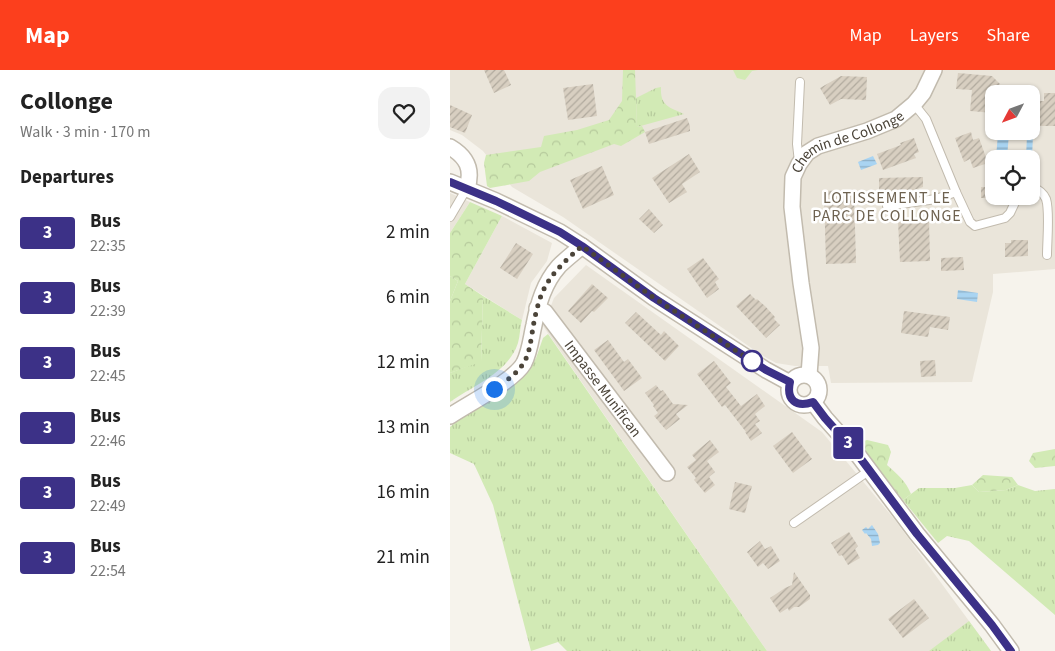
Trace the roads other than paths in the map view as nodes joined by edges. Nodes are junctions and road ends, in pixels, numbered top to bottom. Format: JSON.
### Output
{"nodes":[{"id":1,"x":934,"y":70,"type":"edge"},
{"id":2,"x":800,"y":82,"type":"dead end"},
{"id":3,"x":914,"y":104,"type":"junction"},
{"id":4,"x":450,"y":147,"type":"edge"},
{"id":5,"x":799,"y":164,"type":"junction"},
{"id":6,"x":450,"y":182,"type":"edge"},
{"id":7,"x":467,"y":188,"type":"junction"},
{"id":8,"x":1040,"y":191,"type":"edge"},
{"id":9,"x":956,"y":192,"type":"junction"},
{"id":10,"x":1014,"y":205,"type":"edge"},
{"id":11,"x":887,"y":206,"type":"dead end"},
{"id":12,"x":450,"y":217,"type":"edge"},
{"id":13,"x":582,"y":246,"type":"junction"},
{"id":14,"x":1047,"y":255,"type":"dead end"},
{"id":15,"x":537,"y":308,"type":"junction"},
{"id":16,"x":810,"y":375,"type":"junction"},
{"id":17,"x":790,"y":382,"type":"junction"},
{"id":18,"x":813,"y":402,"type":"junction"},
{"id":19,"x":450,"y":416,"type":"edge"},
{"id":20,"x":870,"y":470,"type":"junction"},
{"id":21,"x":667,"y":473,"type":"dead end"},
{"id":22,"x":794,"y":524,"type":"dead end"},
{"id":23,"x":1011,"y":651,"type":"edge"}],
"edges":[{"from":1,"to":3,"type":"street","name":"Chemin de Collonge"},
{"from":2,"to":5,"type":"lane"},
{"from":3,"to":5,"type":"street","name":"Chemin de Collonge"},
{"from":3,"to":9,"type":"lane"},
{"from":4,"to":7,"type":"street"},
{"from":5,"to":16,"type":"street","name":"Chemin de Collonge"},
{"from":6,"to":7,"type":"street"},
{"from":7,"to":12,"type":"lane"},
{"from":7,"to":13,"type":"street"},
{"from":8,"to":14,"type":"lane"},
{"from":9,"to":10,"type":"lane"},
{"from":9,"to":11,"type":"lane"},
{"from":13,"to":15,"type":"street"},
{"from":13,"to":17,"type":"street"},
{"from":15,"to":19,"type":"street"},
{"from":15,"to":21,"type":"street","name":"Impasse Munifican"},
{"from":16,"to":17,"type":"street"},
{"from":16,"to":18,"type":"street"},
{"from":17,"to":18,"type":"street"},
{"from":18,"to":20,"type":"street"},
{"from":20,"to":22,"type":"lane"},
{"from":20,"to":23,"type":"street"}]}
